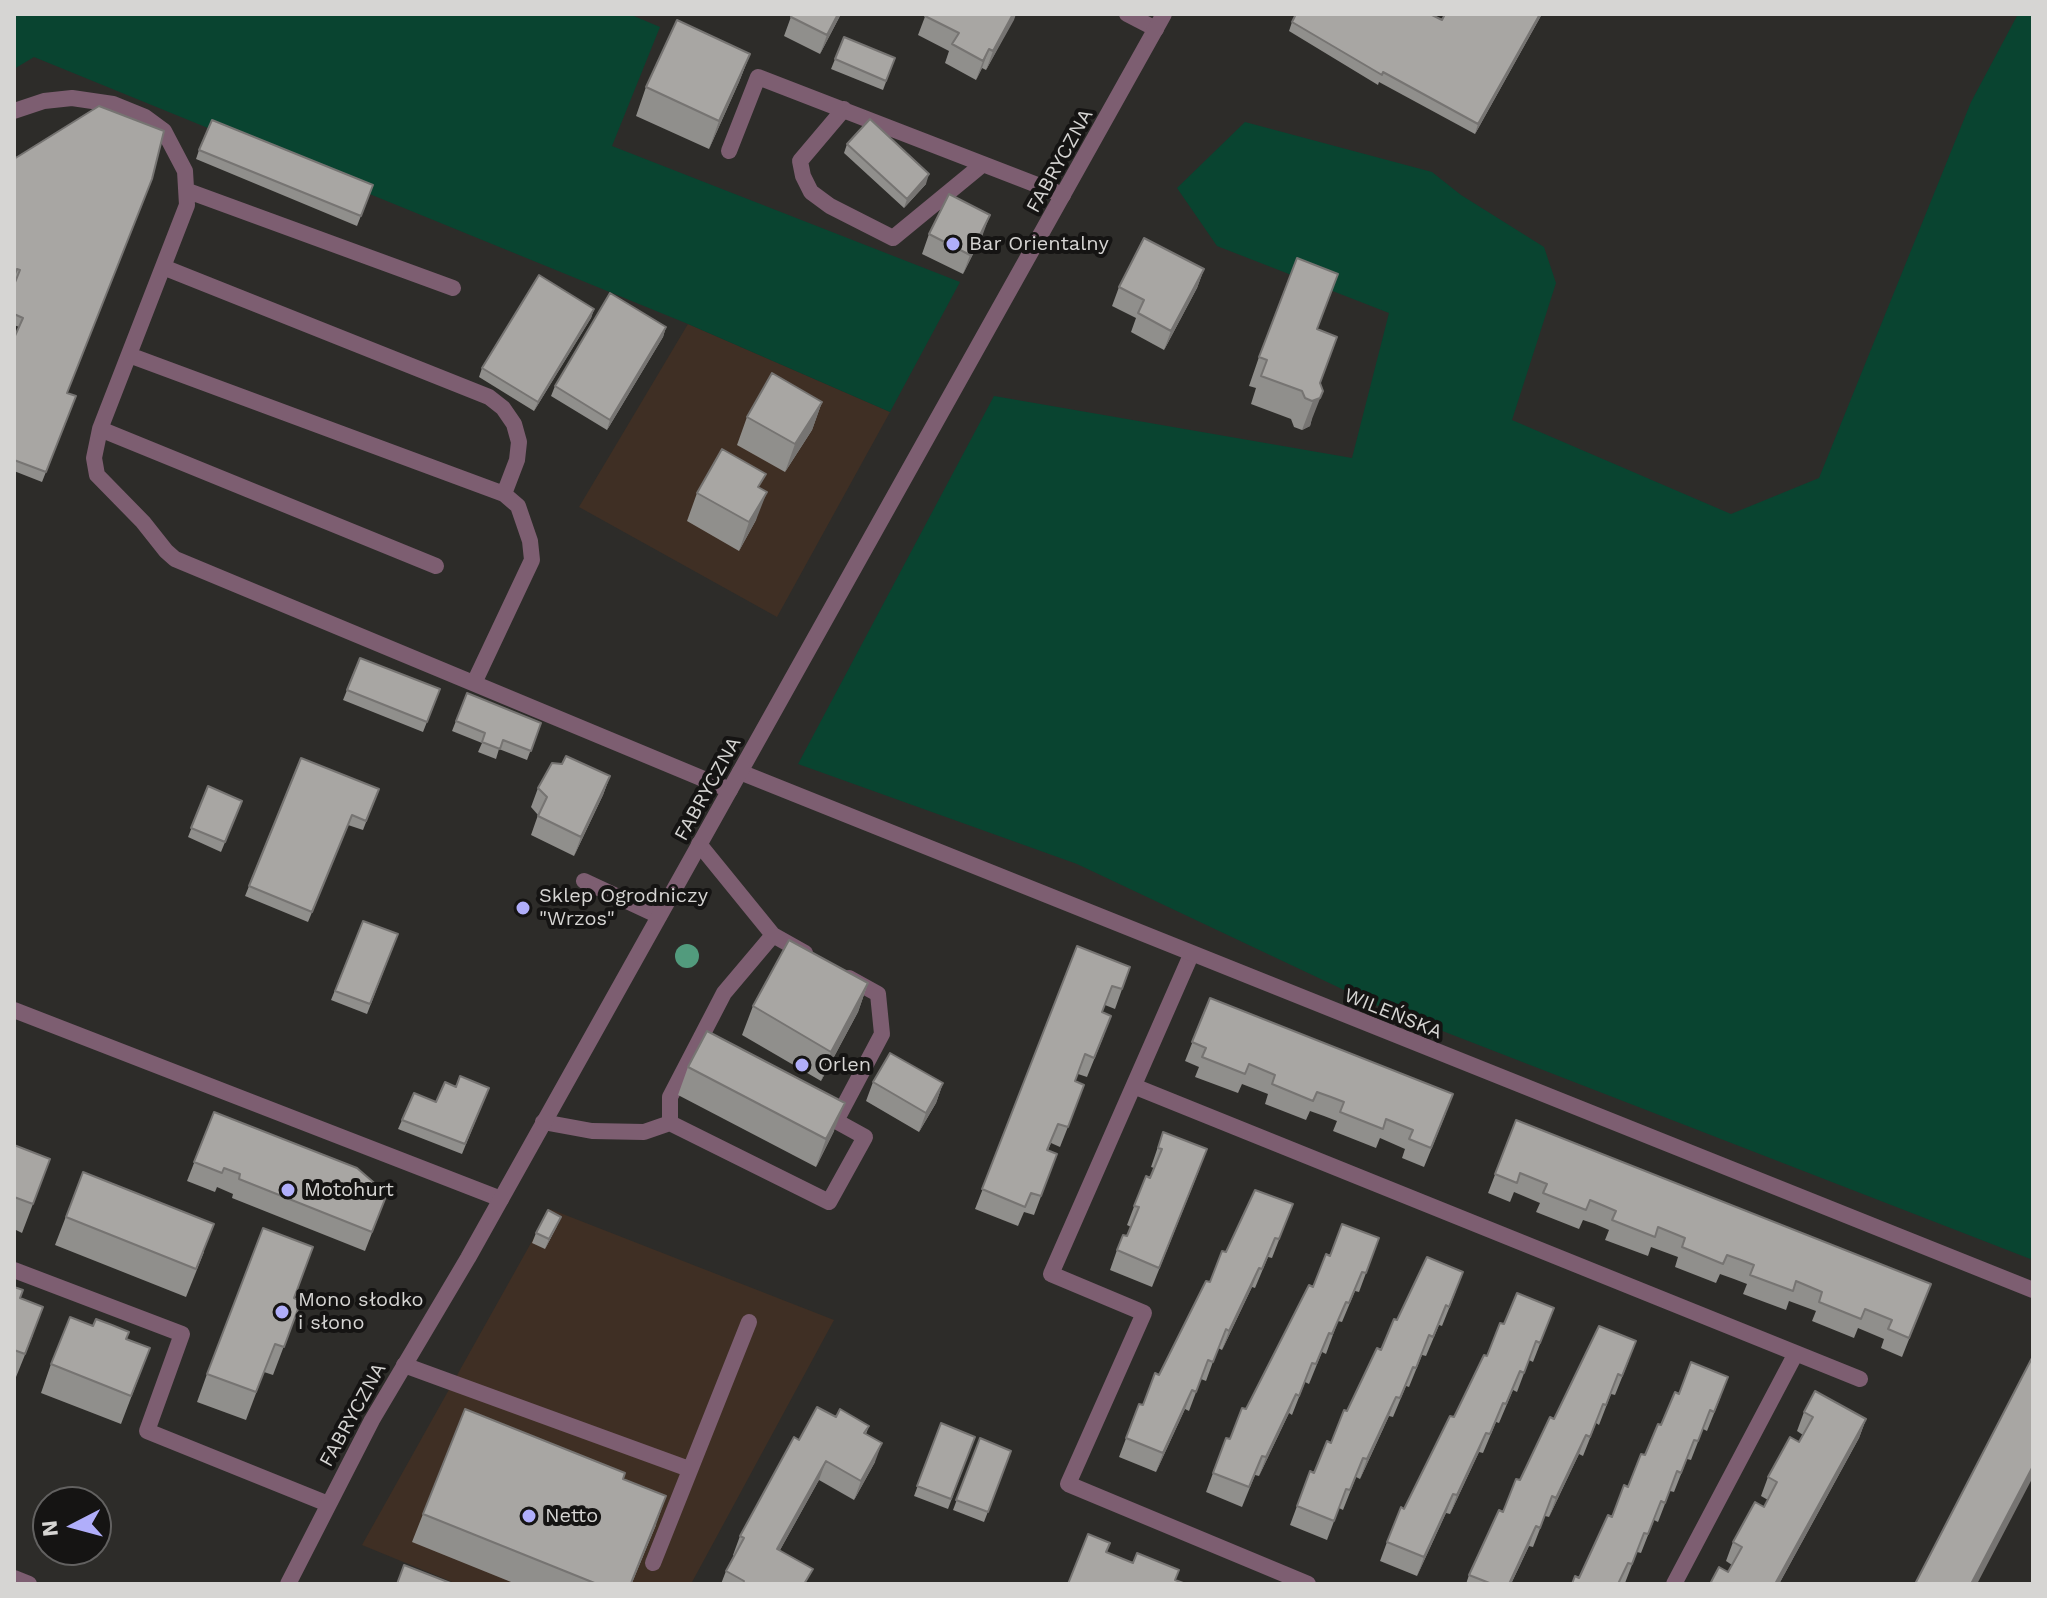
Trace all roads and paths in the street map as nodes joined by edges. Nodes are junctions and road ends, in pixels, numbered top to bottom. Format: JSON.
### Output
{"nodes":[{"id":1,"x":1127,"y":14,"type":"edge"},
{"id":2,"x":1160,"y":21,"type":"edge"},
{"id":3,"x":844,"y":109,"type":"junction"},
{"id":4,"x":14,"y":111,"type":"edge"},
{"id":5,"x":729,"y":151,"type":"dead end"},
{"id":6,"x":983,"y":164,"type":"junction"},
{"id":7,"x":188,"y":191,"type":"junction"},
{"id":8,"x":1063,"y":195,"type":"junction"},
{"id":9,"x":163,"y":267,"type":"junction"},
{"id":10,"x":453,"y":288,"type":"dead end"},
{"id":11,"x":129,"y":355,"type":"junction"},
{"id":12,"x":100,"y":429,"type":"junction"},
{"id":13,"x":504,"y":494,"type":"junction"},
{"id":14,"x":436,"y":566,"type":"dead end"},
{"id":15,"x":474,"y":683,"type":"junction"},
{"id":16,"x":740,"y":772,"type":"junction"},
{"id":17,"x":730,"y":790,"type":"junction"},
{"id":18,"x":699,"y":844,"type":"junction"},
{"id":19,"x":584,"y":881,"type":"dead end"},
{"id":20,"x":659,"y":916,"type":"junction"},
{"id":21,"x":773,"y":935,"type":"junction"},
{"id":22,"x":1191,"y":955,"type":"junction"},
{"id":23,"x":14,"y":1010,"type":"edge"},
{"id":24,"x":1136,"y":1087,"type":"junction"},
{"id":25,"x":543,"y":1122,"type":"junction"},
{"id":26,"x":670,"y":1123,"type":"junction"},
{"id":27,"x":501,"y":1199,"type":"junction"},
{"id":28,"x":14,"y":1270,"type":"edge"},
{"id":29,"x":2033,"y":1290,"type":"edge"},
{"id":30,"x":749,"y":1322,"type":"dead end"},
{"id":31,"x":1796,"y":1353,"type":"junction"},
{"id":32,"x":404,"y":1365,"type":"junction"},
{"id":33,"x":1860,"y":1379,"type":"dead end"},
{"id":34,"x":689,"y":1469,"type":"junction"},
{"id":35,"x":328,"y":1504,"type":"junction"},
{"id":36,"x":653,"y":1563,"type":"edge"},
{"id":37,"x":14,"y":1578,"type":"edge"},
{"id":38,"x":29,"y":1584,"type":"edge"},
{"id":39,"x":288,"y":1584,"type":"edge"},
{"id":40,"x":1308,"y":1584,"type":"edge"},
{"id":41,"x":1674,"y":1584,"type":"edge"}],
"edges":[{"from":1,"to":2,"type":"street"},
{"from":2,"to":8,"type":"street","name":"FABRYCZNA"},
{"from":3,"to":5,"type":"street"},
{"from":3,"to":6,"type":"street"},
{"from":3,"to":6,"type":"street"},
{"from":4,"to":7,"type":"street"},
{"from":6,"to":8,"type":"street"},
{"from":7,"to":9,"type":"street"},
{"from":7,"to":10,"type":"street"},
{"from":8,"to":16,"type":"street","name":"FABRYCZNA"},
{"from":9,"to":11,"type":"street"},
{"from":9,"to":13,"type":"street"},
{"from":11,"to":12,"type":"street"},
{"from":11,"to":13,"type":"street"},
{"from":12,"to":14,"type":"street"},
{"from":12,"to":15,"type":"street"},
{"from":13,"to":15,"type":"street"},
{"from":15,"to":17,"type":"street"},
{"from":16,"to":17,"type":"street","name":"FABRYCZNA"},
{"from":16,"to":22,"type":"street","name":"WILEŃSKA"},
{"from":17,"to":18,"type":"street","name":"FABRYCZNA"},
{"from":18,"to":20,"type":"street","name":"FABRYCZNA"},
{"from":18,"to":21,"type":"street"},
{"from":19,"to":20,"type":"street"},
{"from":20,"to":25,"type":"street","name":"FABRYCZNA"},
{"from":21,"to":26,"type":"street"},
{"from":21,"to":26,"type":"street"},
{"from":22,"to":24,"type":"street"},
{"from":22,"to":29,"type":"street","name":"WILEŃSKA"},
{"from":23,"to":27,"type":"street"},
{"from":24,"to":31,"type":"street"},
{"from":24,"to":40,"type":"street"},
{"from":25,"to":26,"type":"street"},
{"from":25,"to":27,"type":"street","name":"FABRYCZNA"},
{"from":27,"to":32,"type":"street","name":"FABRYCZNA"},
{"from":28,"to":35,"type":"street"},
{"from":30,"to":34,"type":"street"},
{"from":31,"to":33,"type":"street"},
{"from":31,"to":41,"type":"street"},
{"from":32,"to":34,"type":"street"},
{"from":32,"to":35,"type":"street","name":"FABRYCZNA"},
{"from":34,"to":36,"type":"street"},
{"from":35,"to":39,"type":"street","name":"FABRYCZNA"},
{"from":37,"to":38,"type":"street"}]}
